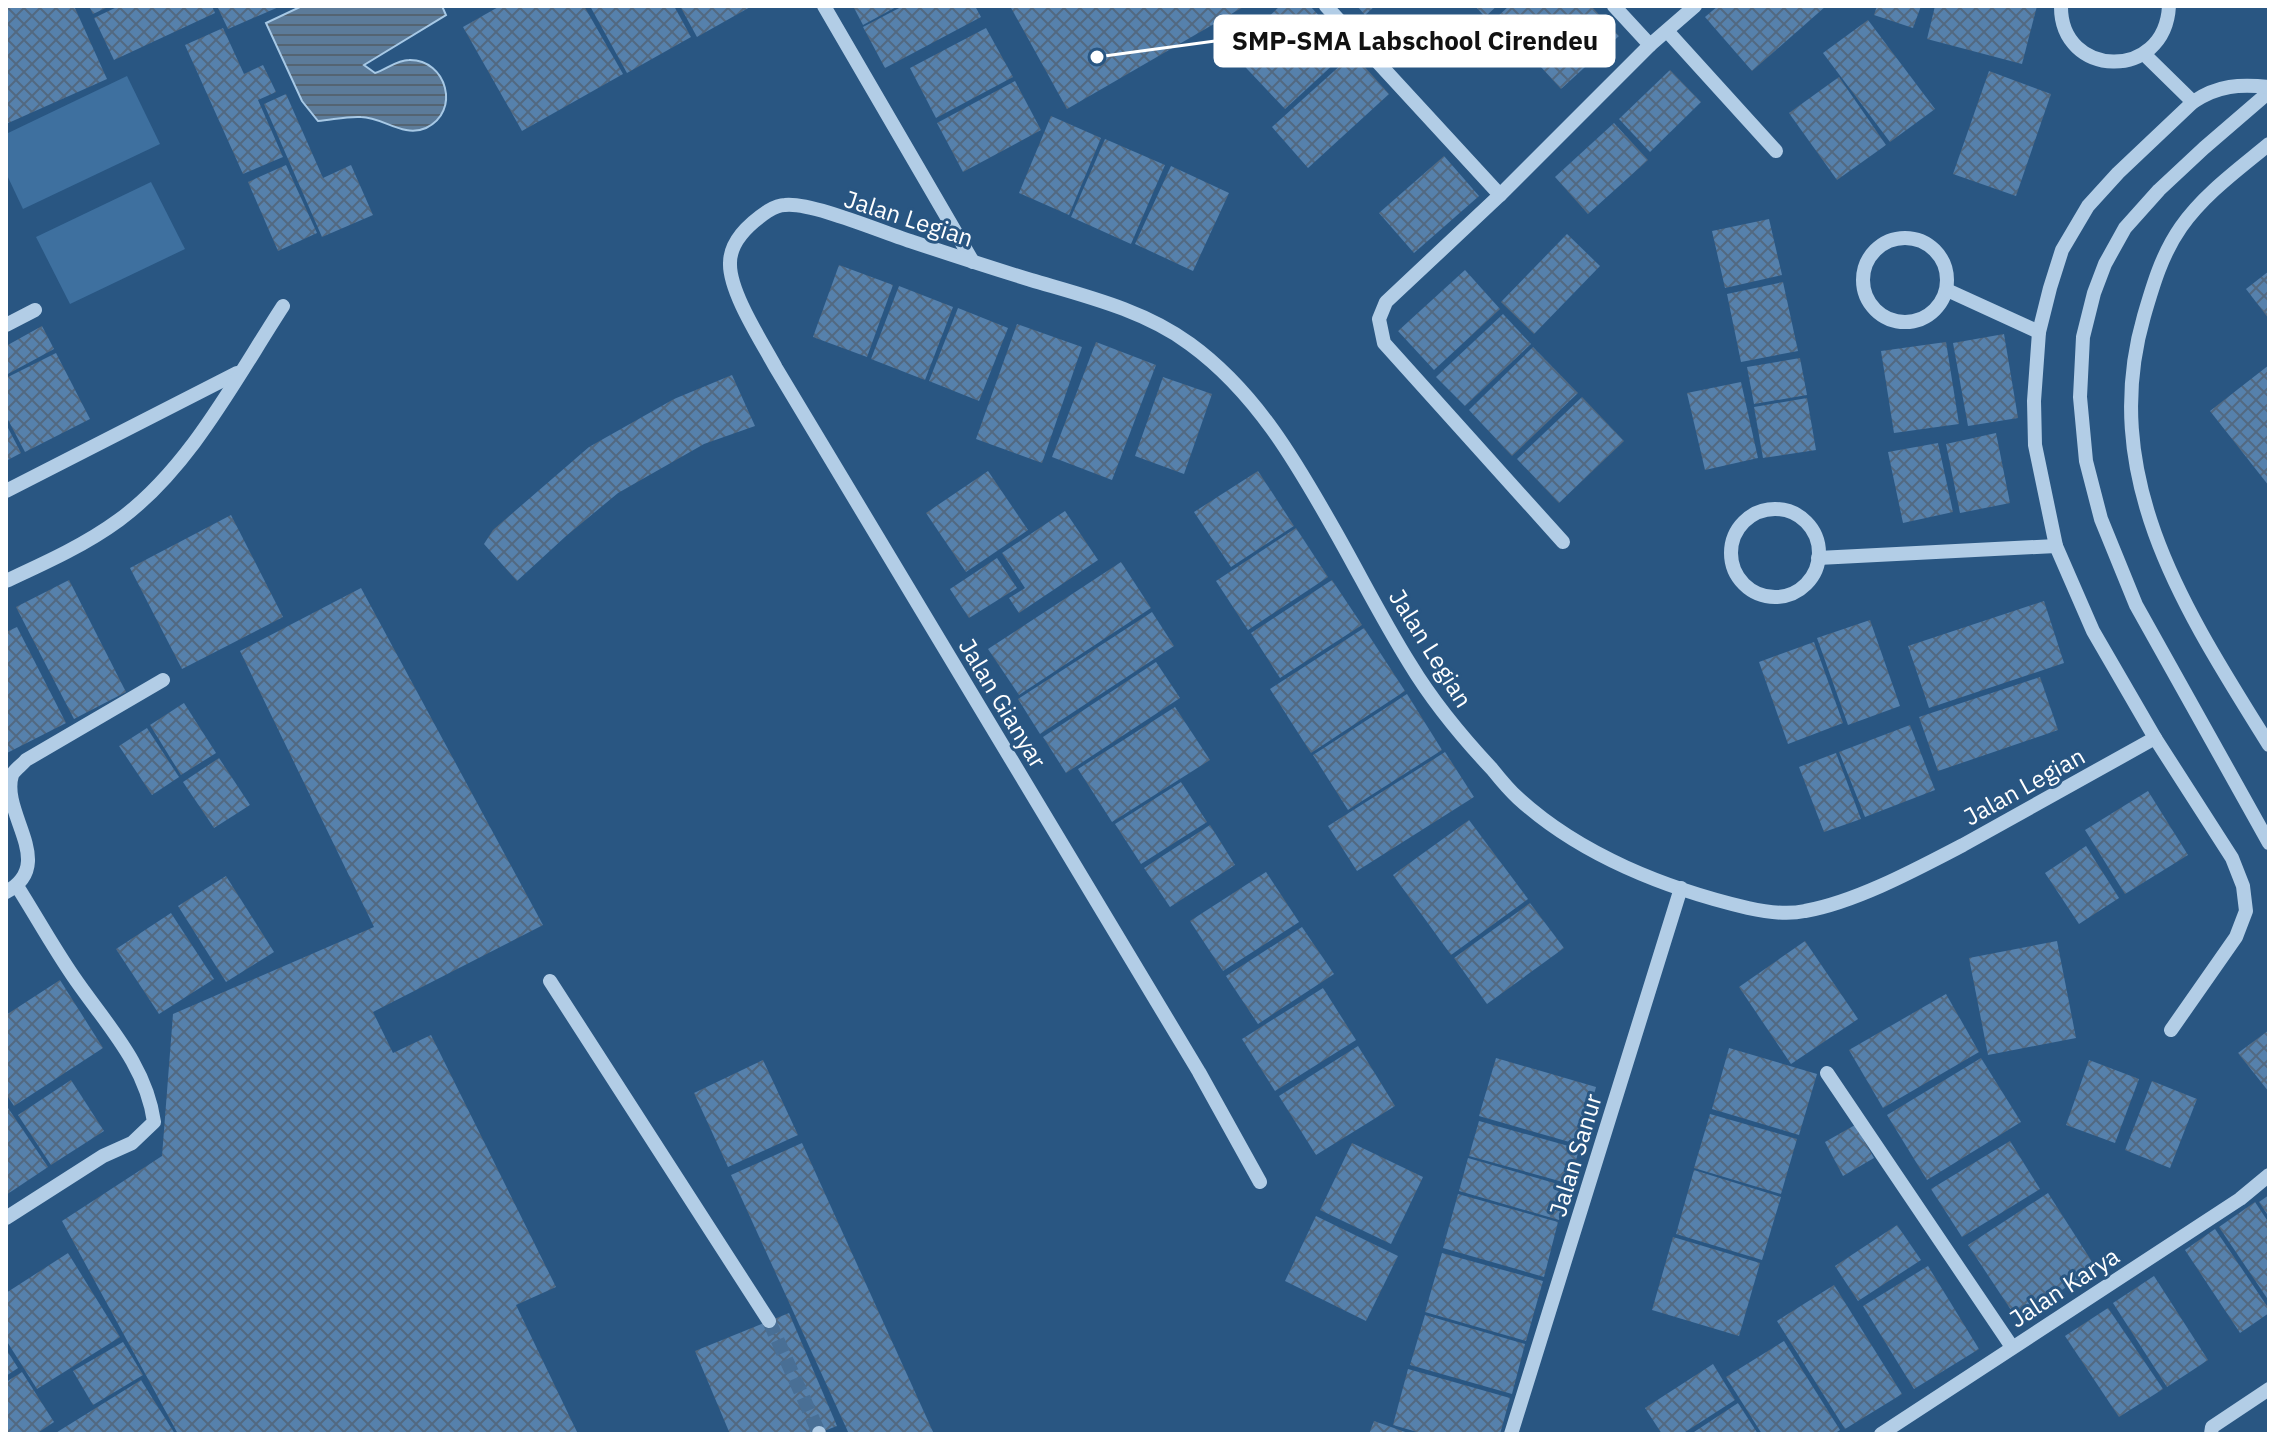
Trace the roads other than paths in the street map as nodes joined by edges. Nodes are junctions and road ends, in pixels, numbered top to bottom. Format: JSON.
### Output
{"nodes":[{"id":1,"x":824,"y":6,"type":"edge"},
{"id":2,"x":1326,"y":6,"type":"edge"},
{"id":3,"x":1614,"y":6,"type":"edge"},
{"id":4,"x":1695,"y":6,"type":"edge"},
{"id":5,"x":2061,"y":6,"type":"edge"},
{"id":6,"x":2169,"y":6,"type":"edge"},
{"id":7,"x":1668,"y":32,"type":"junction"},
{"id":8,"x":1650,"y":45,"type":"junction"},
{"id":9,"x":2144,"y":54,"type":"junction"},
{"id":10,"x":2269,"y":89,"type":"edge"},
{"id":11,"x":2193,"y":102,"type":"junction"},
{"id":12,"x":2269,"y":144,"type":"edge"},
{"id":13,"x":1776,"y":151,"type":"dead end"},
{"id":14,"x":1500,"y":195,"type":"junction"},
{"id":15,"x":736,"y":241,"type":"joint"},
{"id":16,"x":973,"y":262,"type":"junction"},
{"id":17,"x":1947,"y":290,"type":"junction"},
{"id":18,"x":283,"y":306,"type":"dead end"},
{"id":19,"x":35,"y":310,"type":"dead end"},
{"id":20,"x":6,"y":325,"type":"edge"},
{"id":21,"x":2039,"y":332,"type":"junction"},
{"id":22,"x":241,"y":372,"type":"junction"},
{"id":23,"x":6,"y":491,"type":"edge"},
{"id":24,"x":1563,"y":542,"type":"dead end"},
{"id":25,"x":2056,"y":546,"type":"junction"},
{"id":26,"x":1818,"y":558,"type":"junction"},
{"id":27,"x":6,"y":581,"type":"edge"},
{"id":28,"x":163,"y":680,"type":"dead end"},
{"id":29,"x":2155,"y":738,"type":"junction"},
{"id":30,"x":2269,"y":745,"type":"edge"},
{"id":31,"x":2269,"y":843,"type":"edge"},
{"id":32,"x":1681,"y":888,"type":"junction"},
{"id":33,"x":12,"y":889,"type":"edge"},
{"id":34,"x":550,"y":981,"type":"dead end"},
{"id":35,"x":2171,"y":1030,"type":"dead end"},
{"id":36,"x":1827,"y":1073,"type":"dead end"},
{"id":37,"x":2269,"y":1175,"type":"edge"},
{"id":38,"x":1260,"y":1182,"type":"dead end"},
{"id":39,"x":6,"y":1218,"type":"edge"},
{"id":40,"x":769,"y":1321,"type":"tunnel mouth"},
{"id":41,"x":2012,"y":1347,"type":"junction"},
{"id":42,"x":2269,"y":1389,"type":"edge"},
{"id":43,"x":1511,"y":1434,"type":"edge"},
{"id":44,"x":1881,"y":1434,"type":"edge"},
{"id":45,"x":2211,"y":1434,"type":"edge"}],
"edges":[{"from":1,"to":16,"type":"street"},
{"from":2,"to":14,"type":"street"},
{"from":3,"to":8,"type":"street"},
{"from":4,"to":7,"type":"street"},
{"from":5,"to":9,"type":"street"},
{"from":6,"to":9,"type":"street"},
{"from":7,"to":8,"type":"street"},
{"from":7,"to":13,"type":"street"},
{"from":8,"to":14,"type":"street"},
{"from":9,"to":11,"type":"street"},
{"from":10,"to":11,"type":"street"},
{"from":10,"to":31,"type":"street"},
{"from":11,"to":21,"type":"street"},
{"from":12,"to":30,"type":"street"},
{"from":14,"to":24,"type":"street"},
{"from":15,"to":16,"type":"street","name":"Jalan Legian"},
{"from":15,"to":38,"type":"street","name":"Jalan Gianyar"},
{"from":16,"to":32,"type":"street","name":"Jalan Legian"},
{"from":17,"to":17,"type":"street"},
{"from":17,"to":21,"type":"street"},
{"from":18,"to":22,"type":"street"},
{"from":19,"to":20,"type":"street"},
{"from":21,"to":25,"type":"street"},
{"from":22,"to":23,"type":"street"},
{"from":22,"to":27,"type":"street"},
{"from":25,"to":26,"type":"street"},
{"from":25,"to":29,"type":"street"},
{"from":26,"to":26,"type":"street"},
{"from":28,"to":33,"type":"street"},
{"from":29,"to":32,"type":"street","name":"Jalan Legian"},
{"from":29,"to":35,"type":"street"},
{"from":32,"to":43,"type":"street","name":"Jalan Sanur"},
{"from":33,"to":39,"type":"street"},
{"from":34,"to":40,"type":"street"},
{"from":36,"to":41,"type":"street"},
{"from":37,"to":41,"type":"street","name":"Jalan Karya"},
{"from":41,"to":44,"type":"street","name":"Jalan Karya"},
{"from":42,"to":45,"type":"street"}]}
